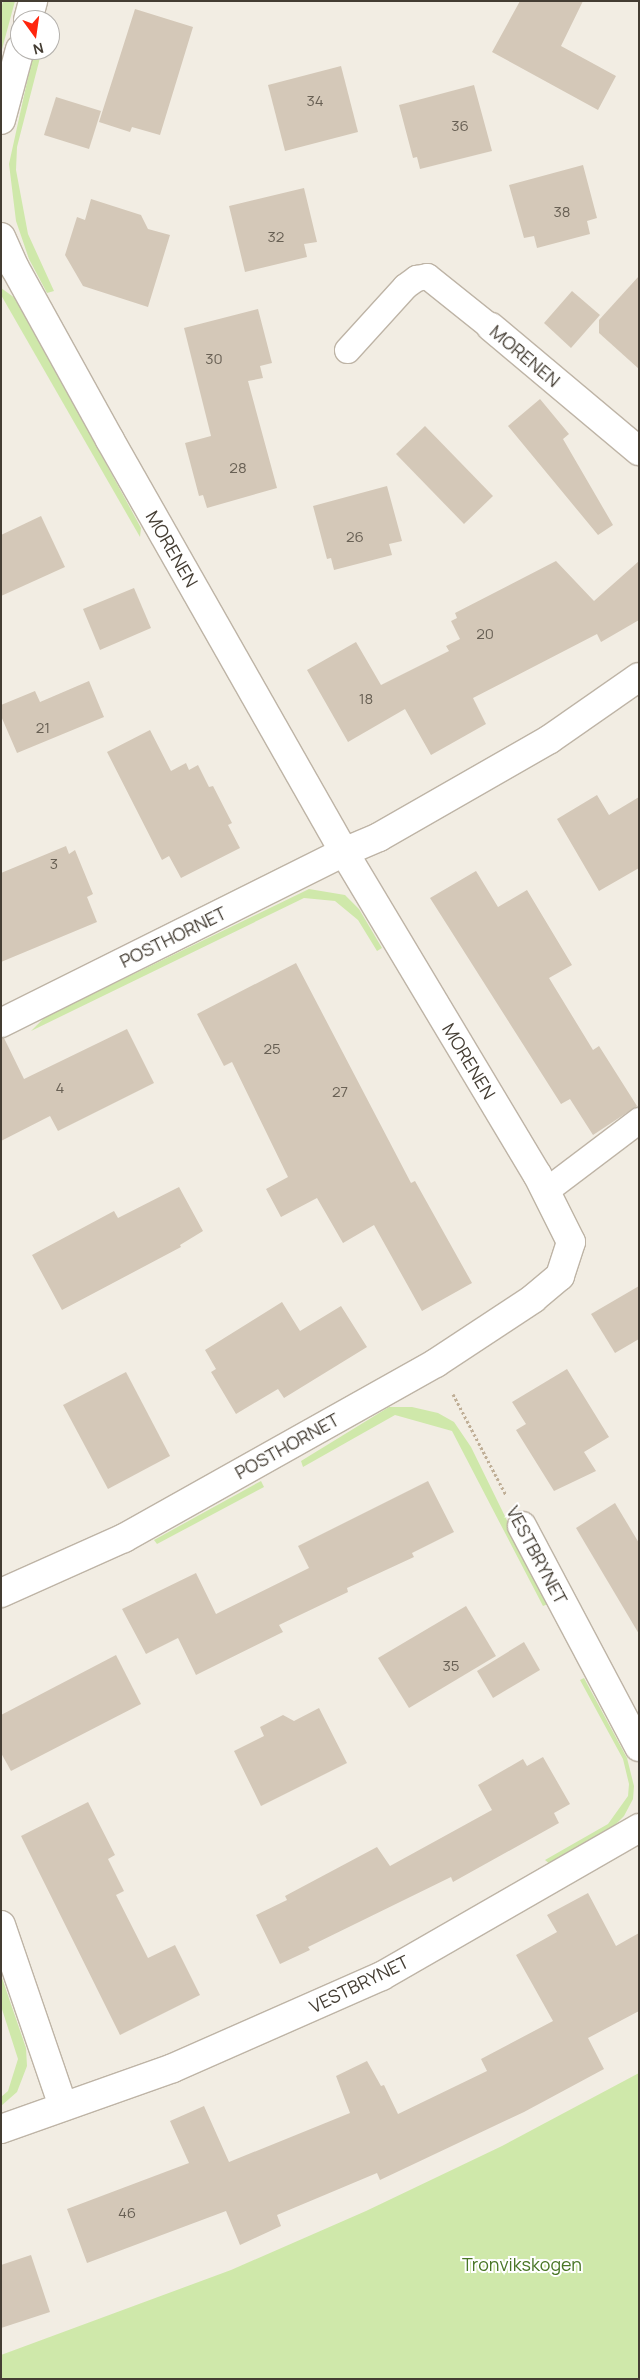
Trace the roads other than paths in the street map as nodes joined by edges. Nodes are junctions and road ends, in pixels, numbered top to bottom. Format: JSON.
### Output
{"nodes":[{"id":1,"x":17,"y":60,"type":"edge"},
{"id":2,"x":1,"y":120,"type":"edge"},
{"id":3,"x":2,"y":242,"type":"edge"},
{"id":4,"x":491,"y":327,"type":"joint"},
{"id":5,"x":347,"y":350,"type":"dead end"},
{"id":6,"x":639,"y":452,"type":"edge"},
{"id":7,"x":639,"y":677,"type":"edge"},
{"id":8,"x":344,"y":852,"type":"junction"},
{"id":9,"x":1,"y":1023,"type":"edge"},
{"id":10,"x":639,"y":1120,"type":"edge"},
{"id":11,"x":546,"y":1190,"type":"junction"},
{"id":12,"x":560,"y":1276,"type":"joint"},
{"id":13,"x":522,"y":1526,"type":"road end"},
{"id":14,"x":1,"y":1593,"type":"edge"},
{"id":15,"x":639,"y":1747,"type":"edge"},
{"id":16,"x":639,"y":1828,"type":"edge"},
{"id":17,"x":1,"y":1925,"type":"edge"},
{"id":18,"x":63,"y":2106,"type":"junction"},
{"id":19,"x":1,"y":2129,"type":"edge"}],
"edges":[{"from":1,"to":2,"type":"street"},
{"from":3,"to":8,"type":"street","name":"MORENEN"},
{"from":4,"to":5,"type":"lane","name":"MORENEN"},
{"from":4,"to":6,"type":"street","name":"MORENEN"},
{"from":7,"to":8,"type":"street"},
{"from":8,"to":9,"type":"street","name":"POSTHORNET"},
{"from":8,"to":11,"type":"street","name":"MORENEN"},
{"from":10,"to":11,"type":"lane"},
{"from":11,"to":12,"type":"street","name":"MORENEN"},
{"from":12,"to":14,"type":"street","name":"POSTHORNET"},
{"from":13,"to":15,"type":"street","name":"VESTBRYNET"},
{"from":16,"to":18,"type":"street","name":"VESTBRYNET"},
{"from":17,"to":18,"type":"street"},
{"from":18,"to":19,"type":"street","name":"VESTBRYNET"}]}
